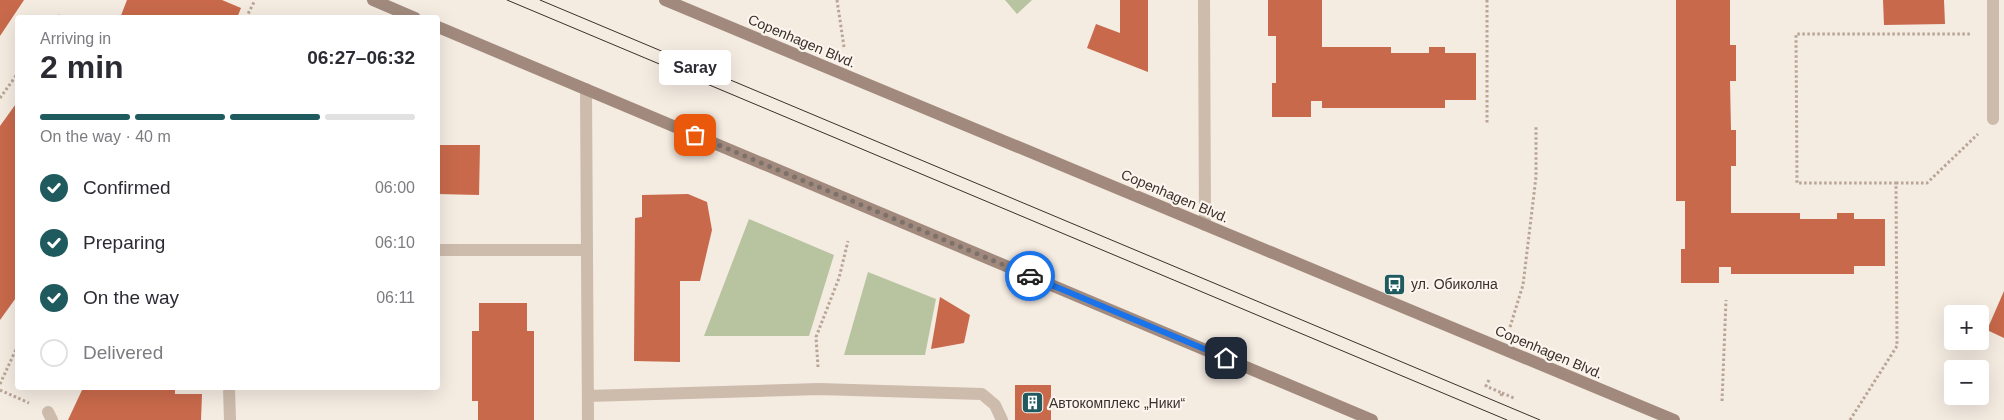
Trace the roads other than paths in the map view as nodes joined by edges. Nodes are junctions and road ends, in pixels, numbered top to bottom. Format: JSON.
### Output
{"nodes":[{"id":1,"x":374,"y":0,"type":"edge"},
{"id":2,"x":665,"y":0,"type":"edge"},
{"id":3,"x":1204,"y":0,"type":"edge"},
{"id":4,"x":1992,"y":0,"type":"edge"},
{"id":5,"x":408,"y":15,"type":"edge"},
{"id":6,"x":440,"y":28,"type":"edge"},
{"id":7,"x":586,"y":89,"type":"junction"},
{"id":8,"x":1993,"y":119,"type":"road end"},
{"id":9,"x":1205,"y":225,"type":"junction"},
{"id":10,"x":440,"y":250,"type":"edge"},
{"id":11,"x":587,"y":250,"type":"junction"},
{"id":12,"x":229,"y":390,"type":"edge"},
{"id":13,"x":588,"y":396,"type":"junction"},
{"id":14,"x":230,"y":420,"type":"edge"},
{"id":15,"x":588,"y":420,"type":"edge"},
{"id":16,"x":1002,"y":420,"type":"edge"},
{"id":17,"x":1372,"y":420,"type":"edge"},
{"id":18,"x":1674,"y":420,"type":"edge"}],
"edges":[{"from":1,"to":5,"type":"main road"},
{"from":2,"to":9,"type":"main road","name":"Copenhagen Blvd."},
{"from":3,"to":9,"type":"street"},
{"from":4,"to":8,"type":"street"},
{"from":6,"to":7,"type":"main road"},
{"from":7,"to":11,"type":"street"},
{"from":7,"to":17,"type":"main road"},
{"from":9,"to":18,"type":"main road","name":"Copenhagen Blvd."},
{"from":10,"to":11,"type":"street"},
{"from":11,"to":13,"type":"street"},
{"from":12,"to":14,"type":"street"},
{"from":13,"to":15,"type":"street"},
{"from":13,"to":16,"type":"street"}]}
